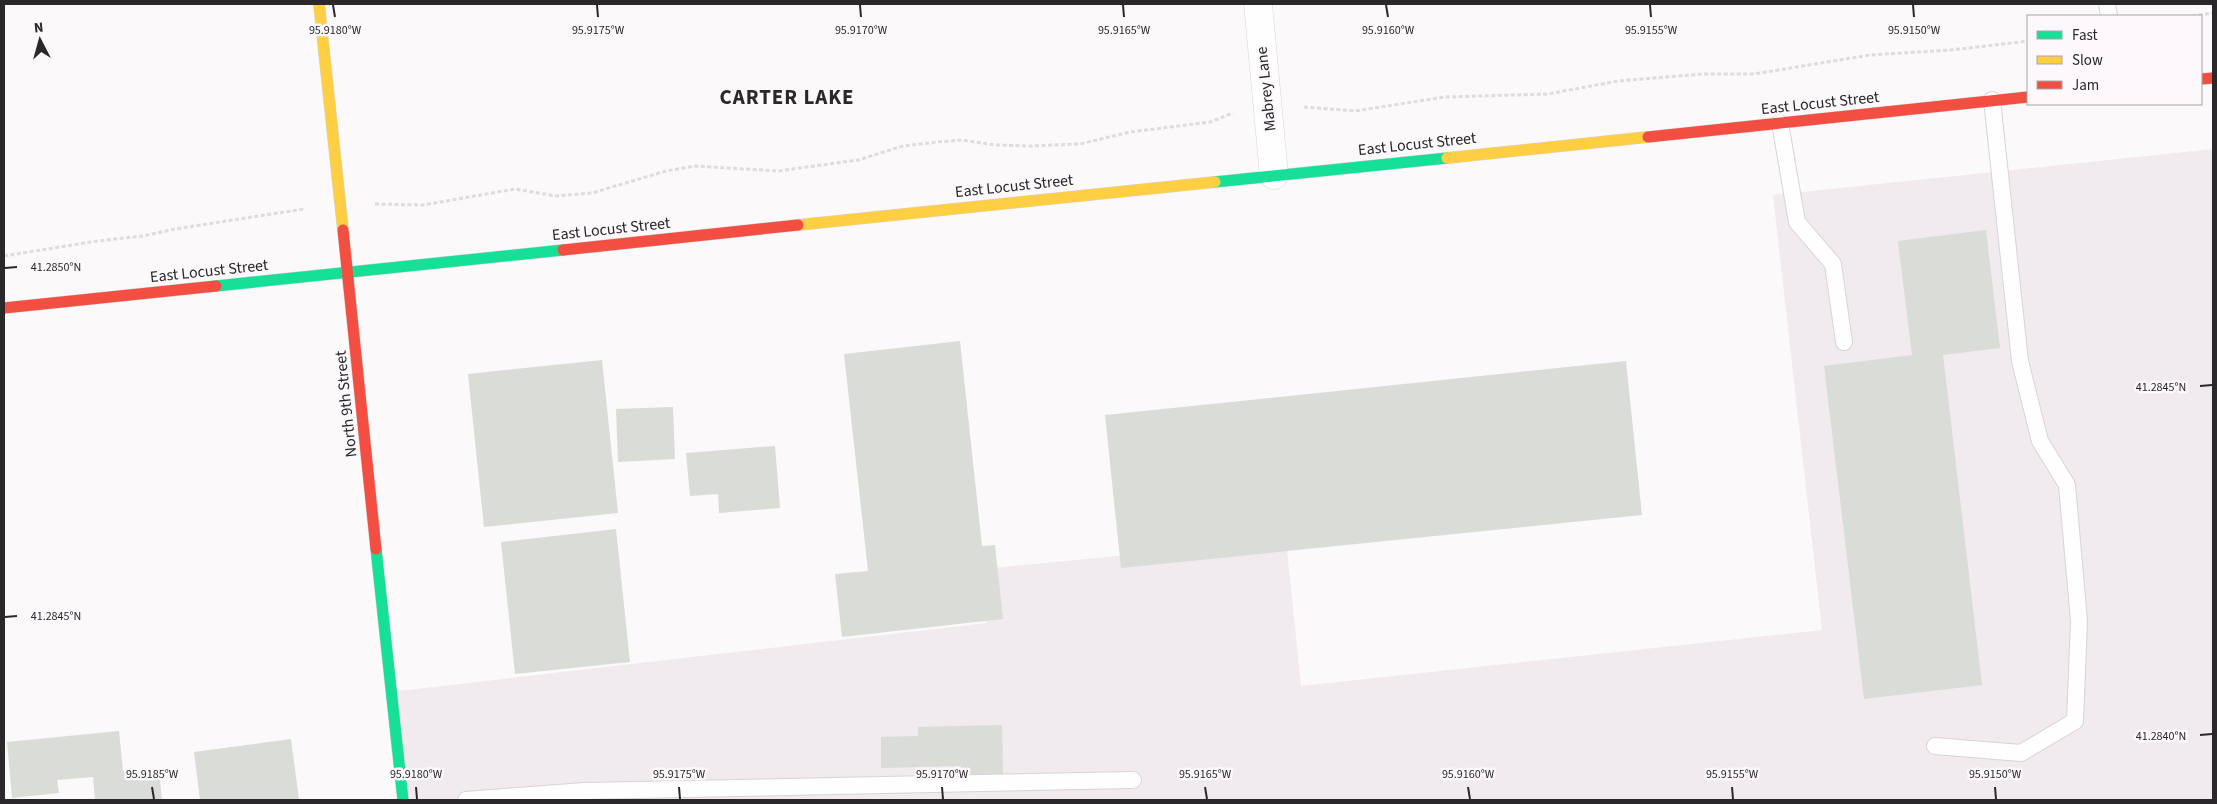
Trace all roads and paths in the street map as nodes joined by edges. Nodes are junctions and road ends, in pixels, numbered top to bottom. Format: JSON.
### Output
{"nodes":[{"id":1,"x":319,"y":4,"type":"edge"},
{"id":2,"x":1258,"y":4,"type":"edge"},
{"id":3,"x":2213,"y":13,"type":"edge"},
{"id":4,"x":2199,"y":15,"type":"edge"},
{"id":5,"x":2027,"y":41,"type":"edge"},
{"id":6,"x":2027,"y":97,"type":"edge"},
{"id":7,"x":1992,"y":100,"type":"junction"},
{"id":8,"x":1267,"y":108,"type":"junction"},
{"id":9,"x":1780,"y":123,"type":"junction"},
{"id":10,"x":1274,"y":174,"type":"junction"},
{"id":11,"x":341,"y":204,"type":"junction"},
{"id":12,"x":4,"y":256,"type":"edge"},
{"id":13,"x":348,"y":272,"type":"junction"},
{"id":14,"x":4,"y":308,"type":"edge"},
{"id":15,"x":1844,"y":342,"type":"dead end"},
{"id":16,"x":1935,"y":746,"type":"dead end"},
{"id":17,"x":1133,"y":780,"type":"dead end"},
{"id":18,"x":403,"y":800,"type":"edge"},
{"id":19,"x":466,"y":800,"type":"edge"}],
"edges":[{"from":1,"to":11,"type":"main road","name":"North 9th Street"},
{"from":2,"to":8,"type":"street","name":"Mabrey Lane"},
{"from":3,"to":4,"type":"path"},
{"from":5,"to":8,"type":"path"},
{"from":6,"to":7,"type":"main road","name":"East Locust Street"},
{"from":7,"to":9,"type":"main road","name":"East Locust Street"},
{"from":7,"to":16,"type":"lane"},
{"from":8,"to":10,"type":"street","name":"Mabrey Lane"},
{"from":8,"to":11,"type":"path"},
{"from":9,"to":10,"type":"main road","name":"East Locust Street"},
{"from":9,"to":15,"type":"lane"},
{"from":10,"to":13,"type":"main road","name":"East Locust Street"},
{"from":11,"to":12,"type":"path"},
{"from":11,"to":13,"type":"main road","name":"North 9th Street"},
{"from":13,"to":14,"type":"main road","name":"East Locust Street"},
{"from":13,"to":18,"type":"main road","name":"North 9th Street"},
{"from":17,"to":19,"type":"lane"}]}
